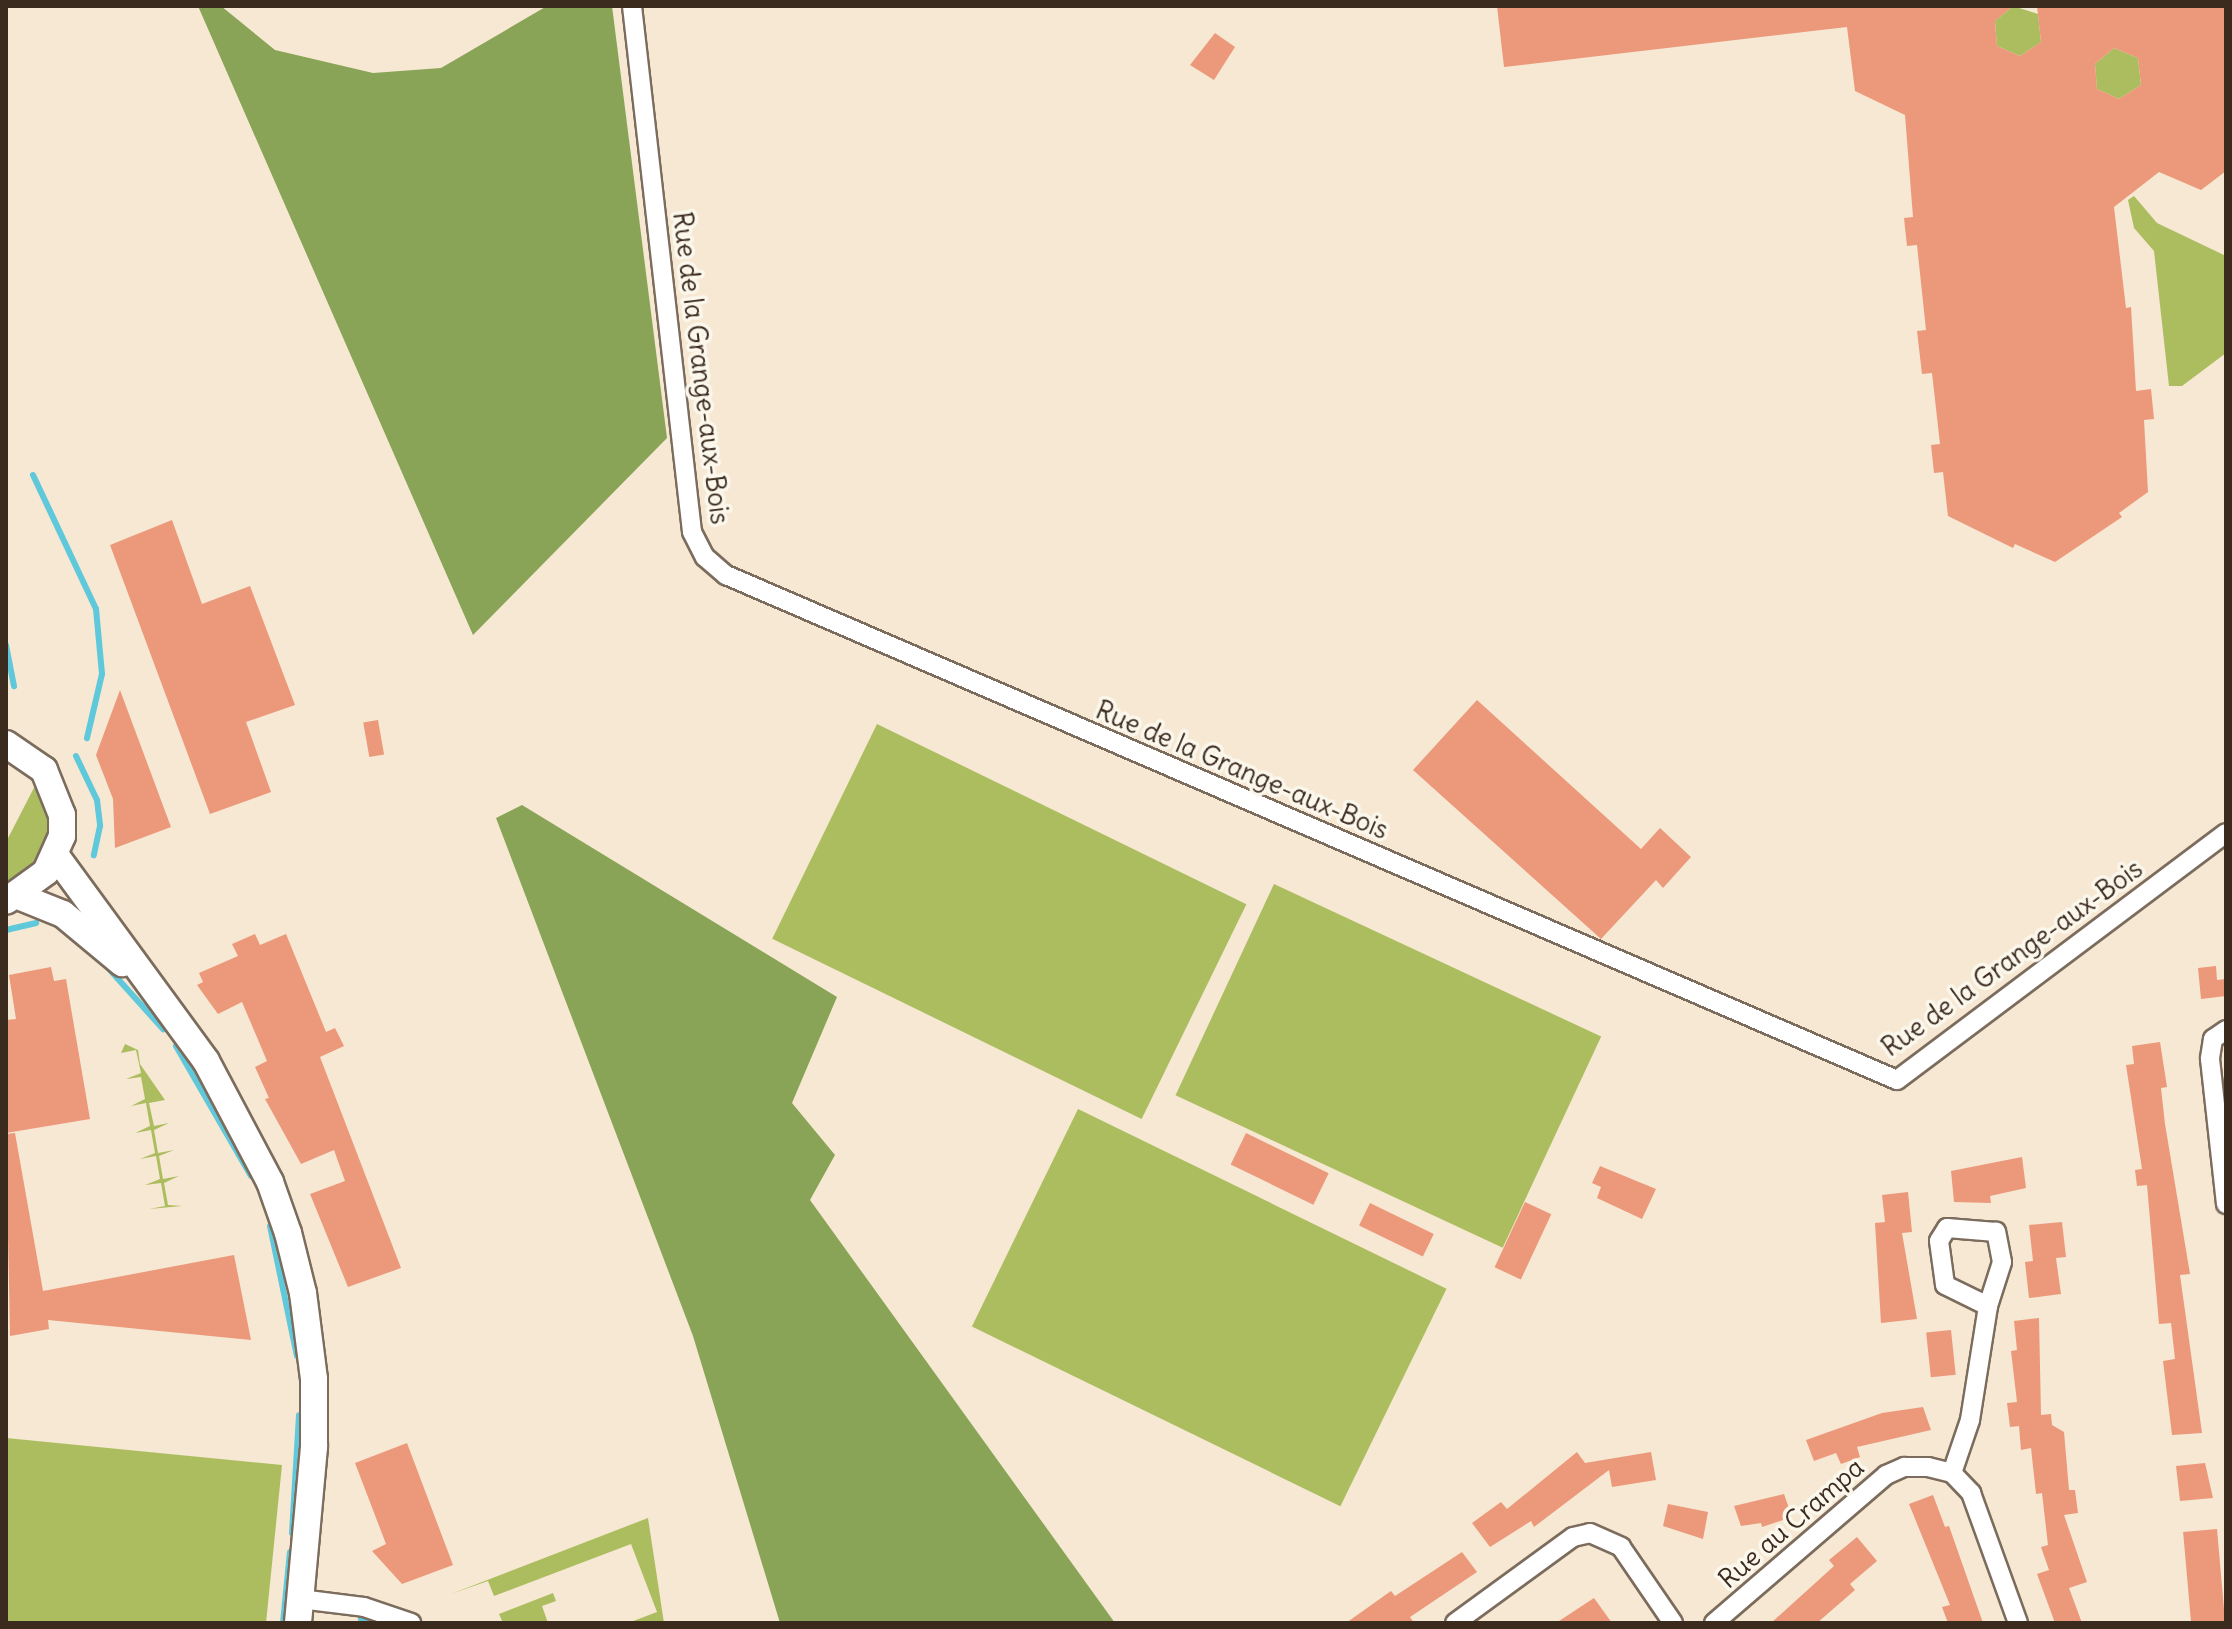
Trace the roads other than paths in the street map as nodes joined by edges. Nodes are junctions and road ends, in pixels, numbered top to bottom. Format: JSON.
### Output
{"nodes":[{"id":1,"x":632,"y":6,"type":"edge"},
{"id":2,"x":7,"y":742,"type":"edge"},
{"id":3,"x":2226,"y":833,"type":"edge"},
{"id":4,"x":56,"y":856,"type":"junction"},
{"id":5,"x":12,"y":898,"type":"edge"},
{"id":6,"x":163,"y":1001,"type":"junction"},
{"id":7,"x":2226,"y":1030,"type":"edge"},
{"id":8,"x":2226,"y":1204,"type":"edge"},
{"id":9,"x":1988,"y":1306,"type":"junction"},
{"id":10,"x":1952,"y":1473,"type":"junction"},
{"id":11,"x":299,"y":1611,"type":"edge"},
{"id":12,"x":411,"y":1623,"type":"edge"},
{"id":13,"x":1455,"y":1623,"type":"edge"},
{"id":14,"x":1673,"y":1623,"type":"edge"},
{"id":15,"x":1714,"y":1623,"type":"edge"},
{"id":16,"x":2018,"y":1623,"type":"edge"}],
"edges":[{"from":1,"to":3,"type":"street","name":"Rue de la Grange-aux-Bois"},
{"from":2,"to":4,"type":"street"},
{"from":4,"to":5,"type":"street"},
{"from":4,"to":6,"type":"street"},
{"from":5,"to":6,"type":"street"},
{"from":6,"to":11,"type":"street"},
{"from":7,"to":8,"type":"street"},
{"from":9,"to":9,"type":"street"},
{"from":9,"to":10,"type":"street"},
{"from":10,"to":15,"type":"street","name":"Rue au Crampa"},
{"from":10,"to":16,"type":"street"},
{"from":11,"to":12,"type":"street"},
{"from":13,"to":14,"type":"street"}]}
